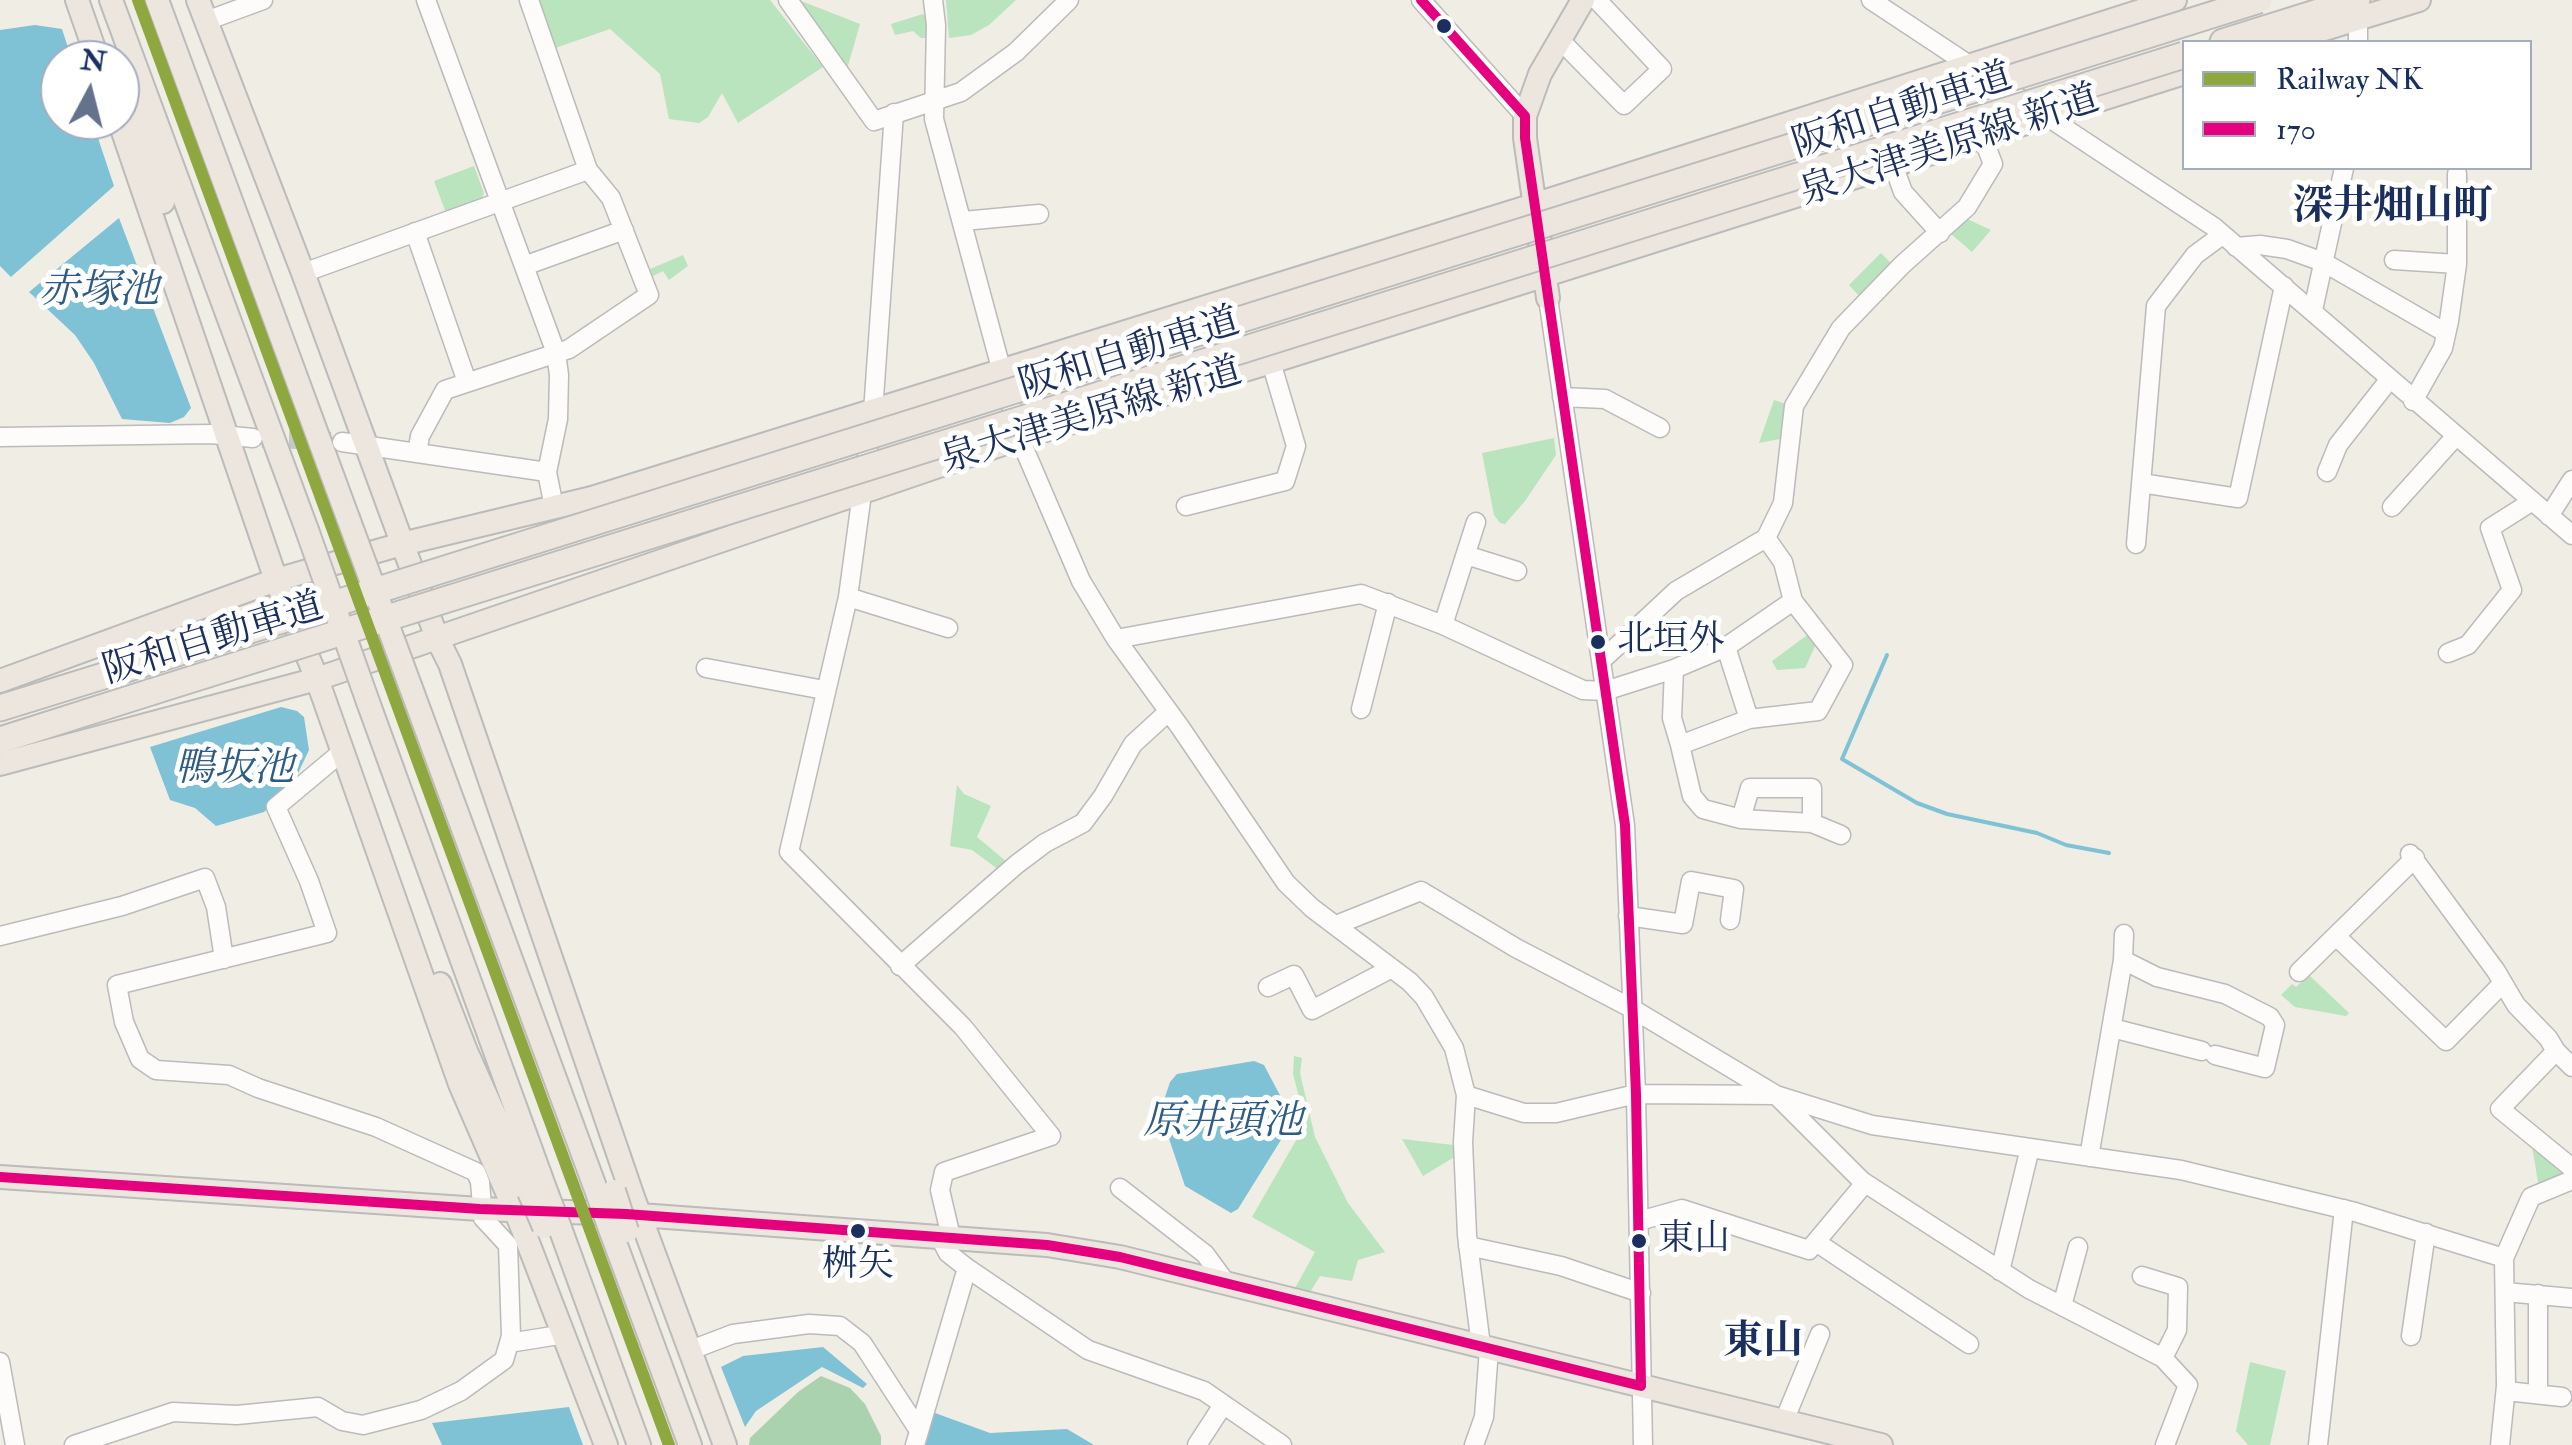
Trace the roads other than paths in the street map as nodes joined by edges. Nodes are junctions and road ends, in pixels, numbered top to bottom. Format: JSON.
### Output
{"nodes":[{"id":1,"x":77,"y":0,"type":"edge"},
{"id":2,"x":101,"y":0,"type":"edge"},
{"id":3,"x":110,"y":0,"type":"edge"},
{"id":4,"x":157,"y":0,"type":"edge"},
{"id":5,"x":263,"y":0,"type":"edge"},
{"id":6,"x":426,"y":0,"type":"edge"},
{"id":7,"x":529,"y":0,"type":"edge"},
{"id":8,"x":788,"y":0,"type":"edge"},
{"id":9,"x":933,"y":0,"type":"edge"},
{"id":10,"x":1069,"y":0,"type":"edge"},
{"id":11,"x":1421,"y":0,"type":"edge"},
{"id":12,"x":1583,"y":0,"type":"edge"},
{"id":13,"x":1597,"y":0,"type":"edge"},
{"id":14,"x":1871,"y":0,"type":"edge"},
{"id":15,"x":2259,"y":0,"type":"edge"},
{"id":16,"x":2419,"y":0,"type":"edge"},
{"id":17,"x":2168,"y":1,"type":"edge"},
{"id":18,"x":2358,"y":6,"type":"edge"},
{"id":19,"x":202,"y":10,"type":"edge"},
{"id":20,"x":91,"y":40,"type":"edge"},
{"id":21,"x":113,"y":40,"type":"edge"},
{"id":22,"x":1560,"y":40,"type":"junction"},
{"id":23,"x":2230,"y":40,"type":"edge"},
{"id":24,"x":2286,"y":40,"type":"edge"},
{"id":25,"x":2358,"y":40,"type":"edge"},
{"id":26,"x":2182,"y":56,"type":"edge"},
{"id":27,"x":1970,"y":66,"type":"junction"},
{"id":28,"x":2182,"y":74,"type":"edge"},
{"id":29,"x":932,"y":100,"type":"junction"},
{"id":30,"x":894,"y":113,"type":"junction"},
{"id":31,"x":1526,"y":116,"type":"junction"},
{"id":32,"x":2049,"y":116,"type":"junction"},
{"id":33,"x":140,"y":130,"type":"edge"},
{"id":34,"x":1983,"y":138,"type":"junction"},
{"id":35,"x":126,"y":140,"type":"edge"},
{"id":36,"x":1894,"y":167,"type":"junction"},
{"id":37,"x":588,"y":170,"type":"junction"},
{"id":38,"x":2344,"y":170,"type":"edge"},
{"id":39,"x":2456,"y":174,"type":"dead end"},
{"id":40,"x":500,"y":201,"type":"junction"},
{"id":41,"x":1535,"y":205,"type":"junction"},
{"id":42,"x":1039,"y":214,"type":"dead end"},
{"id":43,"x":963,"y":221,"type":"junction"},
{"id":44,"x":624,"y":230,"type":"junction"},
{"id":45,"x":415,"y":232,"type":"junction"},
{"id":46,"x":1940,"y":233,"type":"junction"},
{"id":47,"x":2229,"y":241,"type":"junction"},
{"id":48,"x":2394,"y":260,"type":"dead end"},
{"id":49,"x":2323,"y":262,"type":"junction"},
{"id":50,"x":2457,"y":264,"type":"junction"},
{"id":51,"x":524,"y":266,"type":"junction"},
{"id":52,"x":303,"y":273,"type":"junction"},
{"id":53,"x":2284,"y":286,"type":"junction"},
{"id":54,"x":1546,"y":287,"type":"junction"},
{"id":55,"x":2312,"y":310,"type":"junction"},
{"id":56,"x":2446,"y":334,"type":"junction"},
{"id":57,"x":556,"y":353,"type":"junction"},
{"id":58,"x":1271,"y":362,"type":"junction"},
{"id":59,"x":1002,"y":372,"type":"junction"},
{"id":60,"x":2389,"y":380,"type":"junction"},
{"id":61,"x":467,"y":382,"type":"junction"},
{"id":62,"x":1562,"y":397,"type":"junction"},
{"id":63,"x":2413,"y":401,"type":"junction"},
{"id":64,"x":873,"y":412,"type":"junction"},
{"id":65,"x":1660,"y":428,"type":"dead end"},
{"id":66,"x":229,"y":436,"type":"junction"},
{"id":67,"x":2455,"y":436,"type":"junction"},
{"id":68,"x":0,"y":437,"type":"edge"},
{"id":69,"x":253,"y":438,"type":"tunnel mouth"},
{"id":70,"x":1020,"y":439,"type":"junction"},
{"id":71,"x":342,"y":442,"type":"tunnel mouth"},
{"id":72,"x":367,"y":445,"type":"junction"},
{"id":73,"x":418,"y":453,"type":"junction"},
{"id":74,"x":547,"y":472,"type":"junction"},
{"id":75,"x":2327,"y":472,"type":"dead end"},
{"id":76,"x":2572,"y":480,"type":"edge"},
{"id":77,"x":2141,"y":484,"type":"junction"},
{"id":78,"x":863,"y":490,"type":"junction"},
{"id":79,"x":2531,"y":502,"type":"junction"},
{"id":80,"x":1186,"y":506,"type":"dead end"},
{"id":81,"x":2392,"y":506,"type":"dead end"},
{"id":82,"x":554,"y":507,"type":"junction"},
{"id":83,"x":2549,"y":516,"type":"junction"},
{"id":84,"x":1476,"y":522,"type":"dead end"},
{"id":85,"x":2572,"y":535,"type":"edge"},
{"id":86,"x":1766,"y":538,"type":"junction"},
{"id":87,"x":402,"y":544,"type":"junction"},
{"id":88,"x":2136,"y":544,"type":"dead end"},
{"id":89,"x":1466,"y":555,"type":"junction"},
{"id":90,"x":1518,"y":571,"type":"dead end"},
{"id":91,"x":276,"y":580,"type":"junction"},
{"id":92,"x":848,"y":597,"type":"junction"},
{"id":93,"x":1794,"y":601,"type":"junction"},
{"id":94,"x":1388,"y":603,"type":"junction"},
{"id":95,"x":1443,"y":625,"type":"junction"},
{"id":96,"x":948,"y":628,"type":"dead end"},
{"id":97,"x":437,"y":638,"type":"junction"},
{"id":98,"x":1116,"y":639,"type":"junction"},
{"id":99,"x":1726,"y":647,"type":"junction"},
{"id":100,"x":2448,"y":653,"type":"dead end"},
{"id":101,"x":1601,"y":661,"type":"junction"},
{"id":102,"x":706,"y":668,"type":"dead end"},
{"id":103,"x":1674,"y":669,"type":"junction"},
{"id":104,"x":453,"y":672,"type":"junction"},
{"id":105,"x":317,"y":679,"type":"junction"},
{"id":106,"x":0,"y":682,"type":"edge"},
{"id":107,"x":824,"y":690,"type":"junction"},
{"id":108,"x":1605,"y":691,"type":"junction"},
{"id":109,"x":0,"y":708,"type":"edge"},
{"id":110,"x":1360,"y":709,"type":"dead end"},
{"id":111,"x":1168,"y":712,"type":"junction"},
{"id":112,"x":1749,"y":720,"type":"junction"},
{"id":113,"x":0,"y":740,"type":"edge"},
{"id":114,"x":1680,"y":745,"type":"junction"},
{"id":115,"x":343,"y":751,"type":"junction"},
{"id":116,"x":0,"y":764,"type":"edge"},
{"id":117,"x":1741,"y":819,"type":"junction"},
{"id":118,"x":1812,"y":823,"type":"junction"},
{"id":119,"x":1840,"y":834,"type":"dead end"},
{"id":120,"x":1628,"y":916,"type":"junction"},
{"id":121,"x":1730,"y":920,"type":"dead end"},
{"id":122,"x":1336,"y":925,"type":"junction"},
{"id":123,"x":2124,"y":934,"type":"dead end"},
{"id":124,"x":0,"y":936,"type":"edge"},
{"id":125,"x":2336,"y":937,"type":"junction"},
{"id":126,"x":224,"y":959,"type":"junction"},
{"id":127,"x":2123,"y":960,"type":"junction"},
{"id":128,"x":900,"y":966,"type":"junction"},
{"id":129,"x":1392,"y":968,"type":"junction"},
{"id":130,"x":2298,"y":972,"type":"dead end"},
{"id":131,"x":2502,"y":983,"type":"junction"},
{"id":132,"x":1268,"y":987,"type":"dead end"},
{"id":133,"x":1632,"y":1008,"type":"junction"},
{"id":134,"x":2112,"y":1028,"type":"junction"},
{"id":135,"x":2556,"y":1051,"type":"junction"},
{"id":136,"x":2572,"y":1066,"type":"edge"},
{"id":137,"x":1636,"y":1094,"type":"junction"},
{"id":138,"x":1466,"y":1095,"type":"junction"},
{"id":139,"x":1776,"y":1095,"type":"junction"},
{"id":140,"x":2030,"y":1148,"type":"junction"},
{"id":141,"x":2090,"y":1157,"type":"junction"},
{"id":142,"x":2572,"y":1168,"type":"edge"},
{"id":143,"x":0,"y":1177,"type":"edge"},
{"id":144,"x":2572,"y":1180,"type":"edge"},
{"id":145,"x":1866,"y":1183,"type":"junction"},
{"id":146,"x":1120,"y":1188,"type":"dead end"},
{"id":147,"x":606,"y":1193,"type":"junction"},
{"id":148,"x":530,"y":1199,"type":"junction"},
{"id":149,"x":480,"y":1208,"type":"junction"},
{"id":150,"x":2344,"y":1209,"type":"junction"},
{"id":151,"x":1639,"y":1221,"type":"junction"},
{"id":152,"x":626,"y":1225,"type":"junction"},
{"id":153,"x":2426,"y":1233,"type":"junction"},
{"id":154,"x":945,"y":1236,"type":"junction"},
{"id":155,"x":1816,"y":1242,"type":"junction"},
{"id":156,"x":1468,"y":1246,"type":"junction"},
{"id":157,"x":2078,"y":1247,"type":"dead end"},
{"id":158,"x":2504,"y":1258,"type":"junction"},
{"id":159,"x":967,"y":1268,"type":"junction"},
{"id":160,"x":2000,"y":1271,"type":"junction"},
{"id":161,"x":2142,"y":1276,"type":"dead end"},
{"id":162,"x":1227,"y":1284,"type":"junction"},
{"id":163,"x":2505,"y":1292,"type":"junction"},
{"id":164,"x":1640,"y":1294,"type":"junction"},
{"id":165,"x":2538,"y":1294,"type":"junction"},
{"id":166,"x":2572,"y":1298,"type":"edge"},
{"id":167,"x":2062,"y":1306,"type":"junction"},
{"id":168,"x":565,"y":1334,"type":"junction"},
{"id":169,"x":1820,"y":1334,"type":"dead end"},
{"id":170,"x":2411,"y":1336,"type":"dead end"},
{"id":171,"x":509,"y":1343,"type":"junction"},
{"id":172,"x":1969,"y":1344,"type":"dead end"},
{"id":173,"x":1485,"y":1348,"type":"junction"},
{"id":174,"x":691,"y":1350,"type":"junction"},
{"id":175,"x":2164,"y":1358,"type":"junction"},
{"id":176,"x":0,"y":1362,"type":"edge"},
{"id":177,"x":1640,"y":1386,"type":"junction"},
{"id":178,"x":2506,"y":1391,"type":"junction"},
{"id":179,"x":2538,"y":1394,"type":"junction"},
{"id":180,"x":2562,"y":1397,"type":"dead end"},
{"id":181,"x":1223,"y":1405,"type":"junction"},
{"id":182,"x":1784,"y":1421,"type":"junction"},
{"id":183,"x":916,"y":1437,"type":"edge"},
{"id":184,"x":15,"y":1445,"type":"edge"},
{"id":185,"x":74,"y":1445,"type":"edge"},
{"id":186,"x":606,"y":1445,"type":"edge"},
{"id":187,"x":639,"y":1445,"type":"edge"},
{"id":188,"x":690,"y":1445,"type":"edge"},
{"id":189,"x":725,"y":1445,"type":"edge"},
{"id":190,"x":1197,"y":1445,"type":"edge"},
{"id":191,"x":1282,"y":1445,"type":"edge"},
{"id":192,"x":1474,"y":1445,"type":"edge"},
{"id":193,"x":1643,"y":1445,"type":"edge"},
{"id":194,"x":1882,"y":1445,"type":"edge"},
{"id":195,"x":2165,"y":1445,"type":"edge"},
{"id":196,"x":2318,"y":1445,"type":"edge"},
{"id":197,"x":2500,"y":1445,"type":"edge"}],
"edges":[{"from":1,"to":20,"type":"main road"},
{"from":2,"to":21,"type":"main road"},
{"from":3,"to":148,"type":"main road","bridge":true},
{"from":4,"to":147,"type":"main road","bridge":true},
{"from":5,"to":19,"type":"street"},
{"from":6,"to":40,"type":"street"},
{"from":7,"to":37,"type":"street"},
{"from":8,"to":30,"type":"street"},
{"from":9,"to":29,"type":"street"},
{"from":10,"to":29,"type":"street"},
{"from":11,"to":31,"type":"street"},
{"from":12,"to":22,"type":"main road"},
{"from":13,"to":22,"type":"street"},
{"from":14,"to":27,"type":"street"},
{"from":15,"to":109,"type":"highway","name":"阪和自動車道","bridge":true},
{"from":16,"to":18,"type":"main road"},
{"from":17,"to":27,"type":"main road","name":"泉大津美原線 新道"},
{"from":18,"to":23,"type":"highway"},
{"from":18,"to":24,"type":"main road"},
{"from":18,"to":25,"type":"street"},
{"from":19,"to":52,"type":"main road"},
{"from":22,"to":31,"type":"main road"},
{"from":26,"to":113,"type":"highway","name":"阪和自動車道","bridge":true},
{"from":27,"to":32,"type":"street"},
{"from":27,"to":41,"type":"main road","name":"泉大津美原線 新道"},
{"from":28,"to":32,"type":"main road","name":"泉大津美原線 新道"},
{"from":29,"to":30,"type":"street"},
{"from":29,"to":43,"type":"street"},
{"from":30,"to":64,"type":"street"},
{"from":31,"to":41,"type":"main road"},
{"from":32,"to":34,"type":"main road","name":"泉大津美原線 新道"},
{"from":32,"to":47,"type":"street"},
{"from":33,"to":66,"type":"main road"},
{"from":34,"to":36,"type":"main road","name":"泉大津美原線 新道"},
{"from":34,"to":46,"type":"street"},
{"from":35,"to":66,"type":"main road"},
{"from":36,"to":46,"type":"street"},
{"from":36,"to":54,"type":"main road","name":"泉大津美原線 新道"},
{"from":37,"to":40,"type":"street"},
{"from":37,"to":44,"type":"street"},
{"from":38,"to":49,"type":"street"},
{"from":39,"to":50,"type":"street"},
{"from":40,"to":45,"type":"street"},
{"from":40,"to":51,"type":"street"},
{"from":41,"to":54,"type":"main road"},
{"from":41,"to":59,"type":"main road","name":"泉大津美原線 新道"},
{"from":42,"to":43,"type":"street"},
{"from":43,"to":59,"type":"street"},
{"from":44,"to":51,"type":"street"},
{"from":44,"to":57,"type":"street"},
{"from":45,"to":52,"type":"street"},
{"from":45,"to":61,"type":"street"},
{"from":46,"to":86,"type":"street"},
{"from":47,"to":49,"type":"street"},
{"from":47,"to":53,"type":"street"},
{"from":47,"to":77,"type":"street"},
{"from":48,"to":50,"type":"street"},
{"from":49,"to":55,"type":"street"},
{"from":49,"to":56,"type":"street"},
{"from":50,"to":56,"type":"street"},
{"from":51,"to":57,"type":"street"},
{"from":52,"to":72,"type":"main road"},
{"from":53,"to":55,"type":"street"},
{"from":53,"to":77,"type":"street"},
{"from":54,"to":58,"type":"main road","name":"泉大津美原線 新道"},
{"from":54,"to":62,"type":"street"},
{"from":55,"to":60,"type":"street"},
{"from":56,"to":63,"type":"street"},
{"from":57,"to":61,"type":"street"},
{"from":57,"to":74,"type":"street"},
{"from":58,"to":70,"type":"main road","name":"泉大津美原線 新道"},
{"from":58,"to":80,"type":"street"},
{"from":59,"to":64,"type":"main road","name":"泉大津美原線 新道"},
{"from":59,"to":70,"type":"street"},
{"from":60,"to":63,"type":"street"},
{"from":60,"to":75,"type":"street"},
{"from":61,"to":73,"type":"street"},
{"from":62,"to":65,"type":"street"},
{"from":62,"to":101,"type":"street"},
{"from":63,"to":67,"type":"street"},
{"from":64,"to":78,"type":"street"},
{"from":64,"to":82,"type":"main road","name":"泉大津美原線 新道"},
{"from":66,"to":68,"type":"street"},
{"from":66,"to":69,"type":"street"},
{"from":66,"to":91,"type":"main road"},
{"from":67,"to":79,"type":"street"},
{"from":67,"to":81,"type":"street"},
{"from":70,"to":78,"type":"main road","name":"泉大津美原線 新道"},
{"from":70,"to":98,"type":"street"},
{"from":71,"to":72,"type":"street"},
{"from":72,"to":73,"type":"street"},
{"from":72,"to":87,"type":"main road"},
{"from":73,"to":74,"type":"street"},
{"from":74,"to":82,"type":"street"},
{"from":76,"to":83,"type":"street"},
{"from":77,"to":88,"type":"street"},
{"from":78,"to":92,"type":"street"},
{"from":78,"to":97,"type":"main road","name":"泉大津美原線 新道"},
{"from":79,"to":83,"type":"street"},
{"from":79,"to":100,"type":"street"},
{"from":82,"to":87,"type":"main road","name":"泉大津美原線 新道"},
{"from":83,"to":85,"type":"street"},
{"from":84,"to":89,"type":"street"},
{"from":86,"to":93,"type":"street"},
{"from":86,"to":101,"type":"street"},
{"from":87,"to":91,"type":"main road","name":"泉大津美原線 新道"},
{"from":87,"to":97,"type":"main road"},
{"from":89,"to":90,"type":"street"},
{"from":89,"to":95,"type":"street"},
{"from":91,"to":105,"type":"main road"},
{"from":91,"to":106,"type":"main road","name":"泉大津美原線 新道"},
{"from":92,"to":96,"type":"street"},
{"from":92,"to":107,"type":"street"},
{"from":93,"to":99,"type":"street"},
{"from":93,"to":112,"type":"street"},
{"from":94,"to":95,"type":"street"},
{"from":94,"to":98,"type":"street"},
{"from":94,"to":110,"type":"street"},
{"from":95,"to":108,"type":"street"},
{"from":97,"to":104,"type":"main road"},
{"from":97,"to":105,"type":"main road","name":"泉大津美原線 新道"},
{"from":98,"to":111,"type":"street"},
{"from":99,"to":103,"type":"street"},
{"from":99,"to":112,"type":"street"},
{"from":101,"to":108,"type":"street"},
{"from":102,"to":107,"type":"street"},
{"from":103,"to":108,"type":"street"},
{"from":103,"to":114,"type":"street"},
{"from":104,"to":147,"type":"main road"},
{"from":104,"to":152,"type":"main road"},
{"from":105,"to":115,"type":"main road"},
{"from":105,"to":116,"type":"main road","name":"泉大津美原線 新道"},
{"from":107,"to":128,"type":"street"},
{"from":108,"to":120,"type":"street"},
{"from":111,"to":122,"type":"street"},
{"from":111,"to":128,"type":"street"},
{"from":112,"to":114,"type":"street"},
{"from":114,"to":117,"type":"street"},
{"from":115,"to":126,"type":"street"},
{"from":115,"to":148,"type":"main road"},
{"from":117,"to":118,"type":"street"},
{"from":117,"to":118,"type":"street"},
{"from":118,"to":119,"type":"street"},
{"from":120,"to":121,"type":"street"},
{"from":120,"to":133,"type":"street"},
{"from":122,"to":129,"type":"street"},
{"from":122,"to":133,"type":"street"},
{"from":123,"to":127,"type":"street"},
{"from":124,"to":126,"type":"street"},
{"from":125,"to":130,"type":"street"},
{"from":125,"to":131,"type":"street"},
{"from":125,"to":131,"type":"street"},
{"from":126,"to":149,"type":"street"},
{"from":127,"to":134,"type":"street"},
{"from":127,"to":134,"type":"street"},
{"from":128,"to":154,"type":"street"},
{"from":129,"to":132,"type":"street"},
{"from":129,"to":138,"type":"street"},
{"from":131,"to":135,"type":"street"},
{"from":133,"to":137,"type":"street"},
{"from":133,"to":139,"type":"street"},
{"from":134,"to":141,"type":"street"},
{"from":135,"to":136,"type":"street"},
{"from":135,"to":142,"type":"street"},
{"from":137,"to":138,"type":"street"},
{"from":137,"to":139,"type":"street"},
{"from":137,"to":151,"type":"street"},
{"from":138,"to":156,"type":"street"},
{"from":139,"to":140,"type":"street"},
{"from":139,"to":145,"type":"street"},
{"from":140,"to":141,"type":"street"},
{"from":140,"to":160,"type":"street"},
{"from":141,"to":150,"type":"street"},
{"from":143,"to":149,"type":"main road"},
{"from":144,"to":158,"type":"street"},
{"from":145,"to":155,"type":"street"},
{"from":145,"to":160,"type":"street"},
{"from":146,"to":162,"type":"street"},
{"from":147,"to":152,"type":"main road","bridge":true},
{"from":148,"to":149,"type":"main road"},
{"from":148,"to":152,"type":"main road"},
{"from":148,"to":168,"type":"main road"},
{"from":148,"to":187,"type":"main road","bridge":true},
{"from":149,"to":171,"type":"street"},
{"from":150,"to":153,"type":"street"},
{"from":150,"to":196,"type":"street"},
{"from":151,"to":155,"type":"street"},
{"from":151,"to":164,"type":"street"},
{"from":152,"to":154,"type":"main road"},
{"from":152,"to":174,"type":"main road"},
{"from":152,"to":188,"type":"main road"},
{"from":153,"to":158,"type":"street"},
{"from":153,"to":170,"type":"street"},
{"from":154,"to":159,"type":"street"},
{"from":154,"to":162,"type":"main road"},
{"from":155,"to":172,"type":"street"},
{"from":156,"to":164,"type":"street"},
{"from":156,"to":173,"type":"street"},
{"from":157,"to":167,"type":"street"},
{"from":158,"to":163,"type":"street"},
{"from":159,"to":181,"type":"street"},
{"from":159,"to":183,"type":"street"},
{"from":160,"to":167,"type":"street"},
{"from":161,"to":175,"type":"street"},
{"from":162,"to":173,"type":"main road"},
{"from":163,"to":165,"type":"street"},
{"from":163,"to":178,"type":"street"},
{"from":164,"to":177,"type":"street"},
{"from":165,"to":166,"type":"street"},
{"from":165,"to":179,"type":"street"},
{"from":167,"to":175,"type":"street"},
{"from":168,"to":171,"type":"street"},
{"from":168,"to":186,"type":"main road"},
{"from":169,"to":182,"type":"street"},
{"from":171,"to":185,"type":"street"},
{"from":173,"to":177,"type":"main road"},
{"from":173,"to":192,"type":"street"},
{"from":174,"to":183,"type":"street"},
{"from":174,"to":189,"type":"main road"},
{"from":175,"to":195,"type":"street"},
{"from":176,"to":184,"type":"street"},
{"from":177,"to":182,"type":"main road"},
{"from":177,"to":193,"type":"street"},
{"from":178,"to":179,"type":"street"},
{"from":178,"to":197,"type":"street"},
{"from":179,"to":180,"type":"street"},
{"from":181,"to":190,"type":"street"},
{"from":181,"to":191,"type":"street"},
{"from":182,"to":194,"type":"main road"}]}
